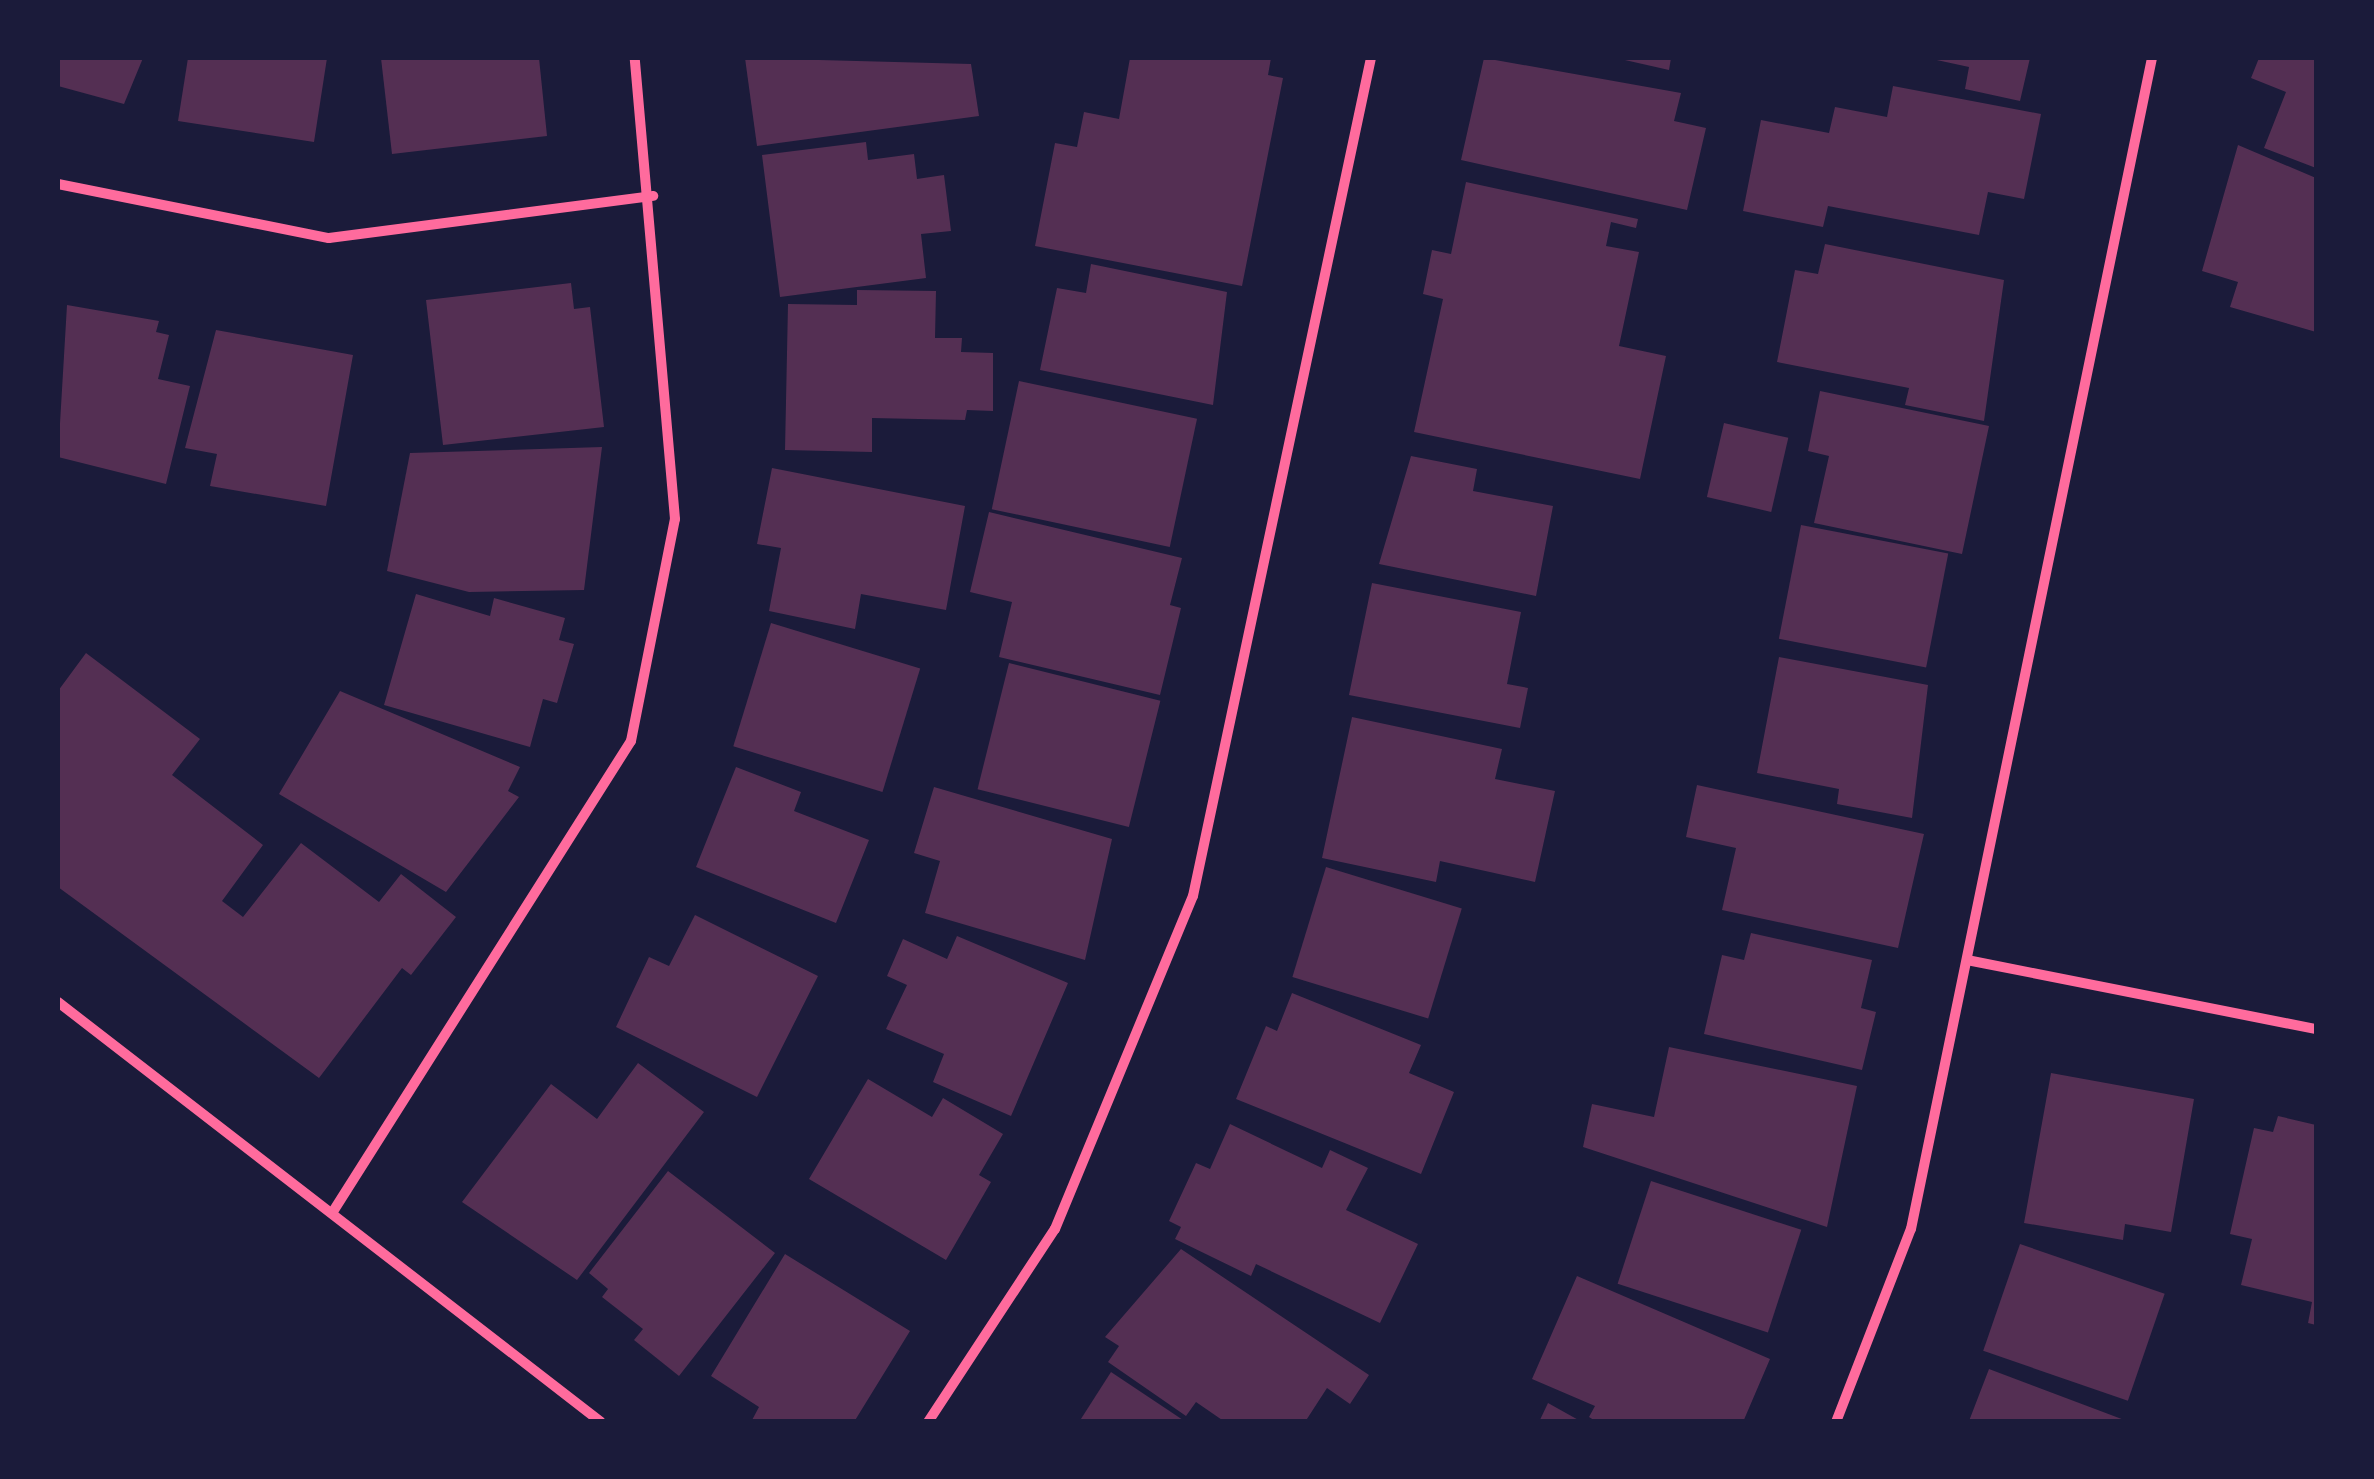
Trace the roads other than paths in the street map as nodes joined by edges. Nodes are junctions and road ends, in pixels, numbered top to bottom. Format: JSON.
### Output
{"nodes":[{"id":1,"x":635,"y":58,"type":"edge"},
{"id":2,"x":1370,"y":58,"type":"edge"},
{"id":3,"x":2152,"y":58,"type":"edge"},
{"id":4,"x":58,"y":184,"type":"edge"},
{"id":5,"x":653,"y":196,"type":"junction"},
{"id":6,"x":1967,"y":960,"type":"junction"},
{"id":7,"x":58,"y":1002,"type":"edge"},
{"id":8,"x":2316,"y":1030,"type":"edge"},
{"id":9,"x":334,"y":1210,"type":"junction"},
{"id":10,"x":600,"y":1422,"type":"edge"},
{"id":11,"x":928,"y":1422,"type":"edge"},
{"id":12,"x":1836,"y":1422,"type":"edge"}],
"edges":[{"from":1,"to":5,"type":"street"},
{"from":2,"to":11,"type":"street"},
{"from":3,"to":6,"type":"street"},
{"from":4,"to":5,"type":"street"},
{"from":5,"to":9,"type":"street"},
{"from":6,"to":8,"type":"street"},
{"from":6,"to":12,"type":"street"},
{"from":7,"to":9,"type":"street"},
{"from":9,"to":10,"type":"street"}]}
